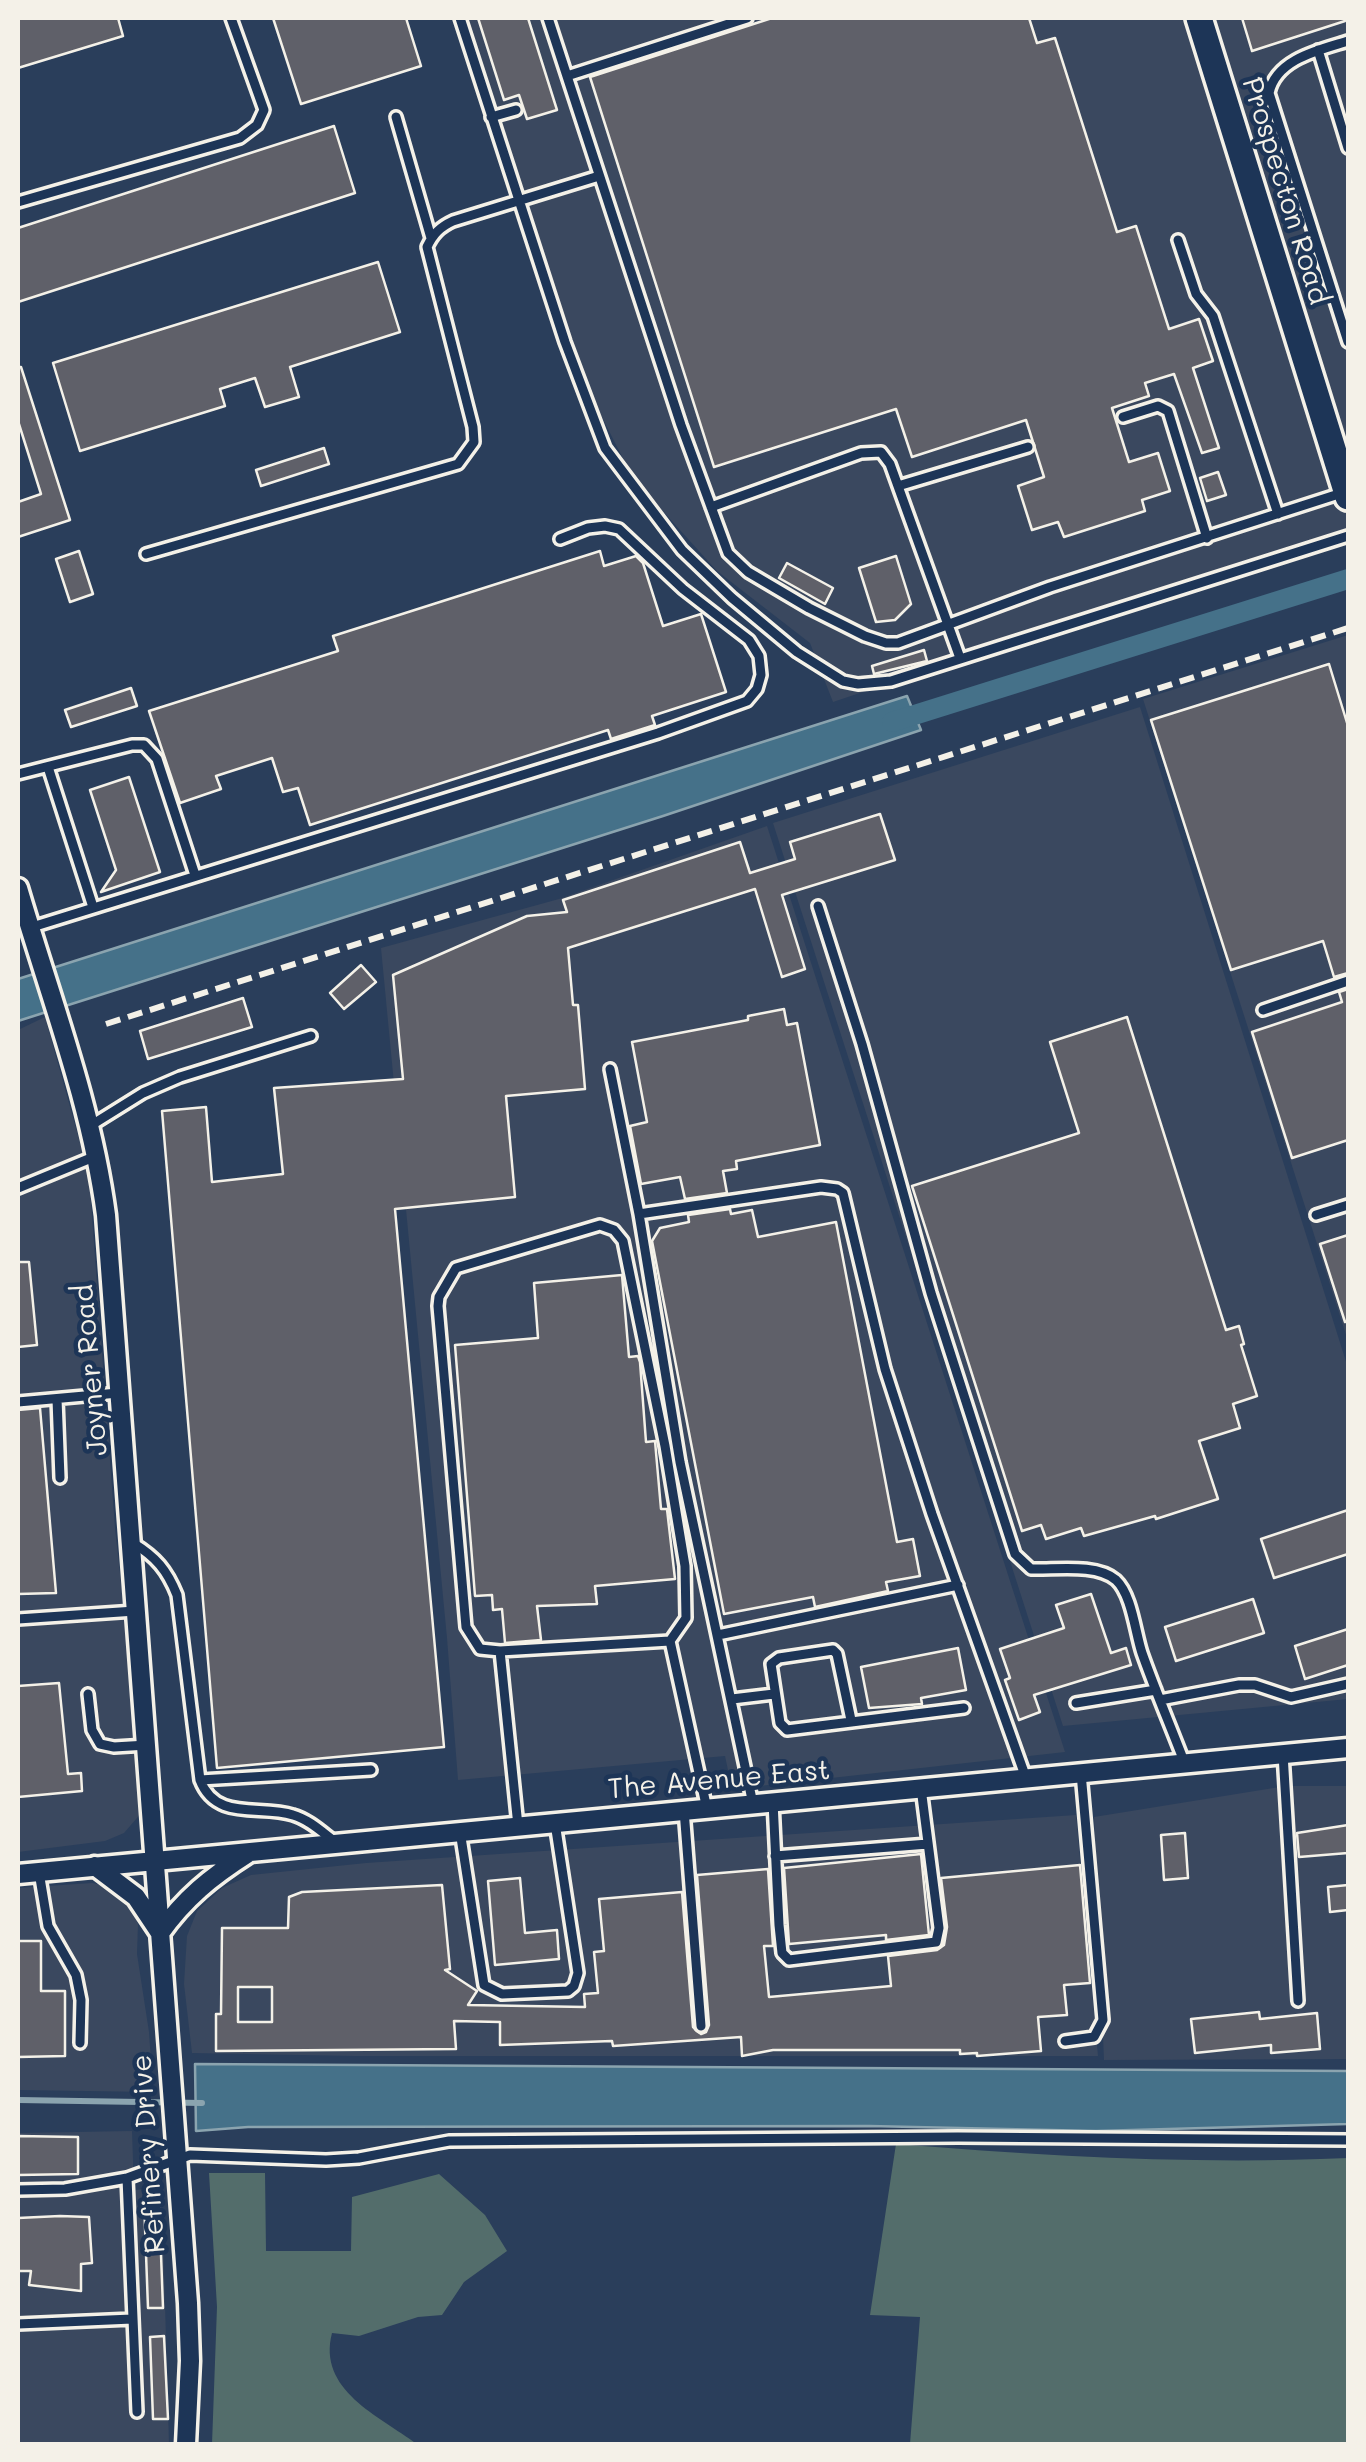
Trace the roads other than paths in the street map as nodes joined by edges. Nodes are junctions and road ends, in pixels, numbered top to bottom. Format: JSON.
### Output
{"nodes":[{"id":1,"x":231,"y":18,"type":"edge"},
{"id":2,"x":460,"y":18,"type":"edge"},
{"id":3,"x":548,"y":18,"type":"edge"},
{"id":4,"x":747,"y":18,"type":"edge"},
{"id":5,"x":1199,"y":18,"type":"edge"},
{"id":6,"x":1348,"y":41,"type":"edge"},
{"id":7,"x":1318,"y":50,"type":"junction"},
{"id":8,"x":567,"y":76,"type":"junction"},
{"id":9,"x":516,"y":110,"type":"dead end"},
{"id":10,"x":396,"y":117,"type":"dead end"},
{"id":11,"x":491,"y":117,"type":"junction"},
{"id":12,"x":1348,"y":148,"type":"edge"},
{"id":13,"x":599,"y":176,"type":"junction"},
{"id":14,"x":518,"y":200,"type":"junction"},
{"id":15,"x":18,"y":202,"type":"edge"},
{"id":16,"x":432,"y":238,"type":"junction"},
{"id":17,"x":1178,"y":240,"type":"dead end"},
{"id":18,"x":1348,"y":342,"type":"edge"},
{"id":19,"x":1122,"y":417,"type":"dead end"},
{"id":20,"x":1028,"y":446,"type":"dead end"},
{"id":21,"x":1346,"y":485,"type":"edge"},
{"id":22,"x":898,"y":486,"type":"junction"},
{"id":23,"x":711,"y":507,"type":"junction"},
{"id":24,"x":1278,"y":514,"type":"junction"},
{"id":25,"x":1348,"y":536,"type":"edge"},
{"id":26,"x":1207,"y":538,"type":"junction"},
{"id":27,"x":560,"y":539,"type":"dead end"},
{"id":28,"x":146,"y":554,"type":"dead end"},
{"id":29,"x":946,"y":625,"type":"junction"},
{"id":30,"x":960,"y":658,"type":"junction"},
{"id":31,"x":48,"y":767,"type":"junction"},
{"id":32,"x":18,"y":774,"type":"edge"},
{"id":33,"x":196,"y":875,"type":"junction"},
{"id":34,"x":18,"y":888,"type":"edge"},
{"id":35,"x":818,"y":906,"type":"dead end"},
{"id":36,"x":92,"y":908,"type":"junction"},
{"id":37,"x":29,"y":928,"type":"junction"},
{"id":38,"x":1348,"y":981,"type":"edge"},
{"id":39,"x":1263,"y":1010,"type":"dead end"},
{"id":40,"x":311,"y":1036,"type":"dead end"},
{"id":41,"x":610,"y":1069,"type":"dead end"},
{"id":42,"x":90,"y":1126,"type":"junction"},
{"id":43,"x":98,"y":1155,"type":"junction"},
{"id":44,"x":18,"y":1188,"type":"edge"},
{"id":45,"x":1348,"y":1204,"type":"edge"},
{"id":46,"x":640,"y":1214,"type":"junction"},
{"id":47,"x":1316,"y":1215,"type":"dead end"},
{"id":48,"x":121,"y":1392,"type":"junction"},
{"id":49,"x":56,"y":1399,"type":"junction"},
{"id":50,"x":18,"y":1402,"type":"edge"},
{"id":51,"x":60,"y":1478,"type":"dead end"},
{"id":52,"x":133,"y":1544,"type":"junction"},
{"id":53,"x":958,"y":1585,"type":"junction"},
{"id":54,"x":138,"y":1611,"type":"junction"},
{"id":55,"x":18,"y":1620,"type":"edge"},
{"id":56,"x":718,"y":1634,"type":"junction"},
{"id":57,"x":670,"y":1641,"type":"junction"},
{"id":58,"x":500,"y":1651,"type":"junction"},
{"id":59,"x":1348,"y":1684,"type":"edge"},
{"id":60,"x":1156,"y":1690,"type":"junction"},
{"id":61,"x":88,"y":1694,"type":"dead end"},
{"id":62,"x":774,"y":1694,"type":"junction"},
{"id":63,"x":732,"y":1699,"type":"junction"},
{"id":64,"x":1160,"y":1700,"type":"junction"},
{"id":65,"x":1076,"y":1702,"type":"dead end"},
{"id":66,"x":964,"y":1708,"type":"dead end"},
{"id":67,"x":851,"y":1720,"type":"junction"},
{"id":68,"x":147,"y":1745,"type":"junction"},
{"id":69,"x":1348,"y":1748,"type":"edge"},
{"id":70,"x":1283,"y":1754,"type":"junction"},
{"id":71,"x":1184,"y":1764,"type":"junction"},
{"id":72,"x":371,"y":1770,"type":"dead end"},
{"id":73,"x":1081,"y":1773,"type":"junction"},
{"id":74,"x":1026,"y":1778,"type":"junction"},
{"id":75,"x":200,"y":1780,"type":"junction"},
{"id":76,"x":920,"y":1788,"type":"junction"},
{"id":77,"x":773,"y":1802,"type":"junction"},
{"id":78,"x":753,"y":1804,"type":"junction"},
{"id":79,"x":707,"y":1808,"type":"junction"},
{"id":80,"x":684,"y":1810,"type":"junction"},
{"id":81,"x":555,"y":1822,"type":"junction"},
{"id":82,"x":518,"y":1826,"type":"junction"},
{"id":83,"x":460,"y":1832,"type":"junction"},
{"id":84,"x":336,"y":1843,"type":"junction"},
{"id":85,"x":928,"y":1844,"type":"junction"},
{"id":86,"x":252,"y":1851,"type":"junction"},
{"id":87,"x":776,"y":1856,"type":"junction"},
{"id":88,"x":154,"y":1860,"type":"junction"},
{"id":89,"x":94,"y":1866,"type":"junction"},
{"id":90,"x":39,"y":1872,"type":"junction"},
{"id":91,"x":18,"y":1874,"type":"edge"},
{"id":92,"x":160,"y":1933,"type":"junction"},
{"id":93,"x":1298,"y":2001,"type":"dead end"},
{"id":94,"x":701,"y":2026,"type":"dead end"},
{"id":95,"x":1065,"y":2041,"type":"dead end"},
{"id":96,"x":80,"y":2043,"type":"dead end"},
{"id":97,"x":1348,"y":2140,"type":"edge"},
{"id":98,"x":177,"y":2160,"type":"junction"},
{"id":99,"x":127,"y":2178,"type":"junction"},
{"id":100,"x":18,"y":2190,"type":"edge"},
{"id":101,"x":132,"y":2319,"type":"junction"},
{"id":102,"x":18,"y":2324,"type":"edge"},
{"id":103,"x":136,"y":2412,"type":"dead end"},
{"id":104,"x":186,"y":2444,"type":"edge"}],
"edges":[{"from":1,"to":15,"type":"lane"},
{"from":2,"to":11,"type":"lane"},
{"from":3,"to":8,"type":"lane"},
{"from":4,"to":8,"type":"lane"},
{"from":5,"to":21,"type":"main road","name":"Prospecton Road"},
{"from":6,"to":7,"type":"lane"},
{"from":7,"to":12,"type":"lane"},
{"from":7,"to":18,"type":"lane"},
{"from":8,"to":13,"type":"lane"},
{"from":9,"to":11,"type":"lane"},
{"from":10,"to":16,"type":"lane"},
{"from":11,"to":14,"type":"lane"},
{"from":13,"to":14,"type":"lane"},
{"from":13,"to":23,"type":"lane"},
{"from":14,"to":16,"type":"lane"},
{"from":14,"to":30,"type":"lane"},
{"from":16,"to":28,"type":"lane"},
{"from":17,"to":24,"type":"lane"},
{"from":19,"to":26,"type":"lane"},
{"from":20,"to":22,"type":"lane"},
{"from":21,"to":24,"type":"lane"},
{"from":22,"to":23,"type":"lane"},
{"from":22,"to":29,"type":"lane"},
{"from":23,"to":29,"type":"lane"},
{"from":24,"to":26,"type":"lane"},
{"from":25,"to":30,"type":"lane"},
{"from":26,"to":29,"type":"lane"},
{"from":27,"to":33,"type":"lane"},
{"from":29,"to":30,"type":"lane"},
{"from":31,"to":32,"type":"lane"},
{"from":31,"to":33,"type":"lane"},
{"from":31,"to":36,"type":"lane"},
{"from":33,"to":36,"type":"lane"},
{"from":34,"to":37,"type":"street","name":"Joyner Road"},
{"from":35,"to":60,"type":"lane"},
{"from":36,"to":37,"type":"lane"},
{"from":37,"to":42,"type":"street","name":"Joyner Road"},
{"from":38,"to":39,"type":"lane"},
{"from":40,"to":42,"type":"lane"},
{"from":41,"to":46,"type":"lane"},
{"from":42,"to":43,"type":"street","name":"Joyner Road"},
{"from":43,"to":44,"type":"lane"},
{"from":43,"to":48,"type":"street","name":"Joyner Road"},
{"from":45,"to":47,"type":"lane"},
{"from":46,"to":53,"type":"lane"},
{"from":46,"to":56,"type":"lane"},
{"from":48,"to":49,"type":"lane"},
{"from":48,"to":52,"type":"street","name":"Joyner Road"},
{"from":49,"to":50,"type":"lane"},
{"from":49,"to":51,"type":"lane"},
{"from":52,"to":54,"type":"street","name":"Joyner Road"},
{"from":52,"to":75,"type":"lane"},
{"from":53,"to":56,"type":"lane"},
{"from":53,"to":74,"type":"lane"},
{"from":54,"to":55,"type":"lane"},
{"from":54,"to":68,"type":"street","name":"Joyner Road"},
{"from":56,"to":63,"type":"lane"},
{"from":57,"to":58,"type":"lane"},
{"from":57,"to":58,"type":"lane"},
{"from":57,"to":79,"type":"lane"},
{"from":58,"to":82,"type":"lane"},
{"from":59,"to":64,"type":"lane"},
{"from":60,"to":64,"type":"lane"},
{"from":60,"to":65,"type":"lane"},
{"from":61,"to":68,"type":"lane"},
{"from":62,"to":63,"type":"lane"},
{"from":62,"to":67,"type":"lane"},
{"from":62,"to":67,"type":"lane"},
{"from":63,"to":78,"type":"lane"},
{"from":64,"to":71,"type":"lane"},
{"from":66,"to":67,"type":"lane"},
{"from":68,"to":88,"type":"street","name":"Joyner Road"},
{"from":69,"to":70,"type":"street","name":"The Avenue East"},
{"from":70,"to":71,"type":"street","name":"The Avenue East"},
{"from":70,"to":93,"type":"lane"},
{"from":71,"to":73,"type":"street","name":"The Avenue East"},
{"from":72,"to":75,"type":"lane"},
{"from":73,"to":74,"type":"street","name":"The Avenue East"},
{"from":73,"to":95,"type":"lane"},
{"from":74,"to":76,"type":"street","name":"The Avenue East"},
{"from":75,"to":84,"type":"lane"},
{"from":76,"to":77,"type":"street","name":"The Avenue East"},
{"from":76,"to":85,"type":"lane"},
{"from":77,"to":78,"type":"street","name":"The Avenue East"},
{"from":77,"to":87,"type":"lane"},
{"from":78,"to":79,"type":"street","name":"The Avenue East"},
{"from":79,"to":80,"type":"street","name":"The Avenue East"},
{"from":80,"to":81,"type":"street","name":"The Avenue East"},
{"from":80,"to":94,"type":"lane"},
{"from":81,"to":82,"type":"street","name":"The Avenue East"},
{"from":81,"to":83,"type":"lane"},
{"from":82,"to":83,"type":"street","name":"The Avenue East"},
{"from":83,"to":84,"type":"street","name":"The Avenue East"},
{"from":84,"to":86,"type":"street","name":"The Avenue East"},
{"from":85,"to":87,"type":"lane"},
{"from":85,"to":87,"type":"lane"},
{"from":86,"to":88,"type":"street","name":"The Avenue East"},
{"from":86,"to":92,"type":"street"},
{"from":88,"to":89,"type":"street","name":"The Avenue East"},
{"from":88,"to":92,"type":"street","name":"Refinery Drive"},
{"from":89,"to":90,"type":"street","name":"The Avenue East"},
{"from":89,"to":92,"type":"street"},
{"from":90,"to":91,"type":"street","name":"The Avenue East"},
{"from":90,"to":96,"type":"lane"},
{"from":92,"to":98,"type":"street","name":"Refinery Drive"},
{"from":97,"to":98,"type":"lane"},
{"from":98,"to":99,"type":"lane"},
{"from":98,"to":104,"type":"street","name":"Refinery Drive"},
{"from":99,"to":100,"type":"lane"},
{"from":99,"to":101,"type":"lane"},
{"from":101,"to":102,"type":"lane"},
{"from":101,"to":103,"type":"lane"}]}
